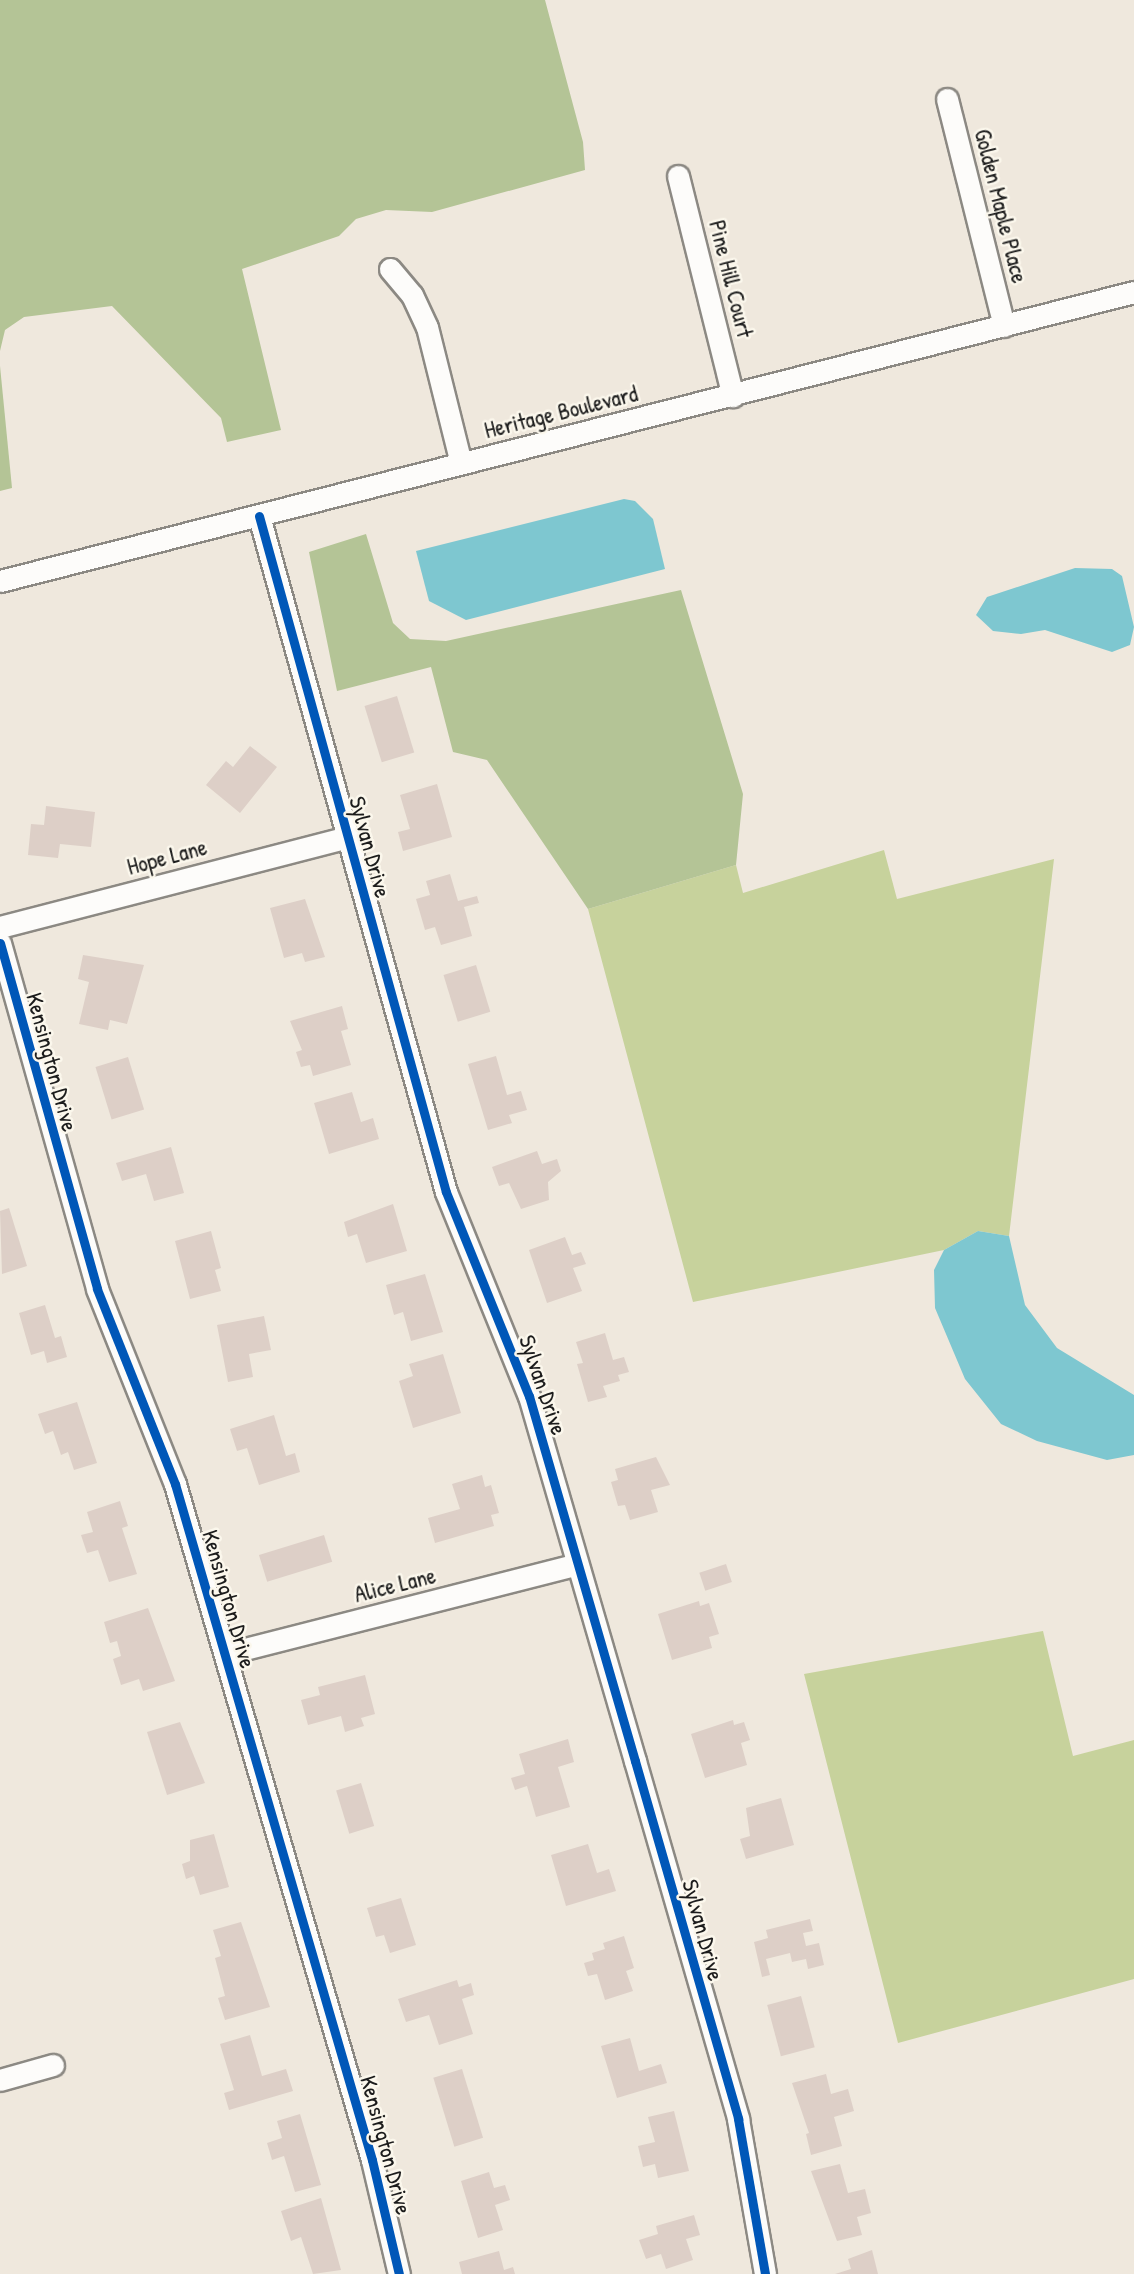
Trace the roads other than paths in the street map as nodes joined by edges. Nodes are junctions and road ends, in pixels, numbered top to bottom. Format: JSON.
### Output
{"nodes":[{"id":1,"x":947,"y":99,"type":"dead end"},
{"id":2,"x":678,"y":176,"type":"dead end"},
{"id":3,"x":390,"y":269,"type":"dead end"},
{"id":4,"x":1134,"y":292,"type":"edge"},
{"id":5,"x":1003,"y":326,"type":"junction"},
{"id":6,"x":733,"y":396,"type":"junction"},
{"id":7,"x":461,"y":464,"type":"junction"},
{"id":8,"x":259,"y":516,"type":"junction"},
{"id":9,"x":0,"y":581,"type":"edge"},
{"id":10,"x":347,"y":837,"type":"junction"},
{"id":11,"x":0,"y":927,"type":"edge"},
{"id":12,"x":0,"y":943,"type":"edge"},
{"id":13,"x":577,"y":1564,"type":"junction"},
{"id":14,"x":225,"y":1654,"type":"junction"},
{"id":15,"x":53,"y":2065,"type":"dead end"},
{"id":16,"x":0,"y":2080,"type":"edge"},
{"id":17,"x":399,"y":2274,"type":"edge"},
{"id":18,"x":765,"y":2274,"type":"edge"}],
"edges":[{"from":1,"to":5,"type":"street","name":"Golden Maple Place"},
{"from":2,"to":6,"type":"street","name":"Pine Hill Court"},
{"from":3,"to":7,"type":"street"},
{"from":4,"to":5,"type":"street","name":"Heritage Boulevard"},
{"from":5,"to":6,"type":"street","name":"Heritage Boulevard"},
{"from":6,"to":7,"type":"street","name":"Heritage Boulevard"},
{"from":7,"to":8,"type":"street","name":"Heritage Boulevard"},
{"from":8,"to":9,"type":"street","name":"Heritage Boulevard"},
{"from":8,"to":10,"type":"street","name":"Sylvan Drive"},
{"from":10,"to":11,"type":"street","name":"Hope Lane"},
{"from":10,"to":13,"type":"street","name":"Sylvan Drive"},
{"from":12,"to":14,"type":"street","name":"Kensington Drive"},
{"from":13,"to":14,"type":"street","name":"Alice Lane"},
{"from":13,"to":18,"type":"street","name":"Sylvan Drive"},
{"from":14,"to":17,"type":"street","name":"Kensington Drive"},
{"from":15,"to":16,"type":"street"}]}
